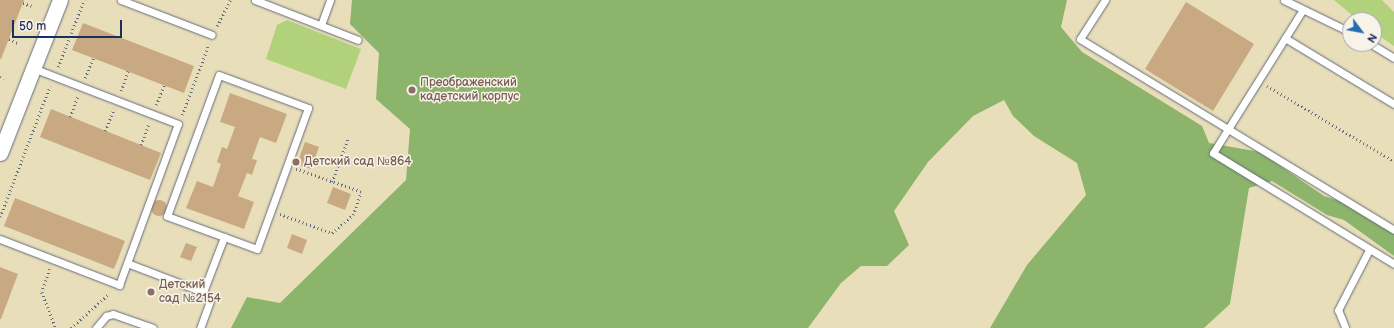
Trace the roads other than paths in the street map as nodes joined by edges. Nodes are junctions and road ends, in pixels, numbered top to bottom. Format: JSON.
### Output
{"nodes":[{"id":1,"x":60,"y":0,"type":"edge"},
{"id":2,"x":121,"y":0,"type":"edge"},
{"id":3,"x":255,"y":0,"type":"edge"},
{"id":4,"x":330,"y":0,"type":"edge"},
{"id":5,"x":1105,"y":0,"type":"edge"},
{"id":6,"x":1284,"y":0,"type":"edge"},
{"id":7,"x":1302,"y":11,"type":"junction"},
{"id":8,"x":321,"y":25,"type":"junction"},
{"id":9,"x":1342,"y":28,"type":"edge"},
{"id":10,"x":212,"y":35,"type":"road end"},
{"id":11,"x":1285,"y":38,"type":"junction"},
{"id":12,"x":358,"y":40,"type":"dead end"},
{"id":13,"x":1382,"y":51,"type":"edge"},
{"id":14,"x":1394,"y":58,"type":"edge"},
{"id":15,"x":34,"y":68,"type":"junction"},
{"id":16,"x":1394,"y":104,"type":"edge"},
{"id":17,"x":1228,"y":129,"type":"junction"},
{"id":18,"x":0,"y":153,"type":"edge"},
{"id":19,"x":1394,"y":230,"type":"edge"},
{"id":20,"x":224,"y":237,"type":"junction"},
{"id":21,"x":0,"y":239,"type":"edge"},
{"id":22,"x":1369,"y":250,"type":"junction"},
{"id":23,"x":127,"y":263,"type":"junction"},
{"id":24,"x":1394,"y":264,"type":"edge"},
{"id":25,"x":203,"y":292,"type":"junction"},
{"id":26,"x":1346,"y":327,"type":"dead end"},
{"id":27,"x":96,"y":328,"type":"edge"},
{"id":28,"x":153,"y":328,"type":"edge"},
{"id":29,"x":200,"y":328,"type":"edge"}],
"edges":[{"from":1,"to":15,"type":"street"},
{"from":2,"to":10,"type":"lane"},
{"from":3,"to":8,"type":"lane"},
{"from":4,"to":8,"type":"lane"},
{"from":5,"to":17,"type":"lane"},
{"from":6,"to":7,"type":"lane"},
{"from":7,"to":9,"type":"lane"},
{"from":7,"to":11,"type":"lane"},
{"from":8,"to":12,"type":"lane"},
{"from":11,"to":16,"type":"lane"},
{"from":11,"to":17,"type":"lane"},
{"from":13,"to":14,"type":"lane"},
{"from":15,"to":18,"type":"street"},
{"from":15,"to":23,"type":"lane"},
{"from":17,"to":19,"type":"lane"},
{"from":17,"to":22,"type":"lane"},
{"from":20,"to":20,"type":"lane"},
{"from":20,"to":25,"type":"lane"},
{"from":21,"to":23,"type":"lane"},
{"from":22,"to":24,"type":"lane"},
{"from":22,"to":26,"type":"lane"},
{"from":23,"to":25,"type":"lane"},
{"from":25,"to":29,"type":"lane"},
{"from":27,"to":28,"type":"lane"}]}
